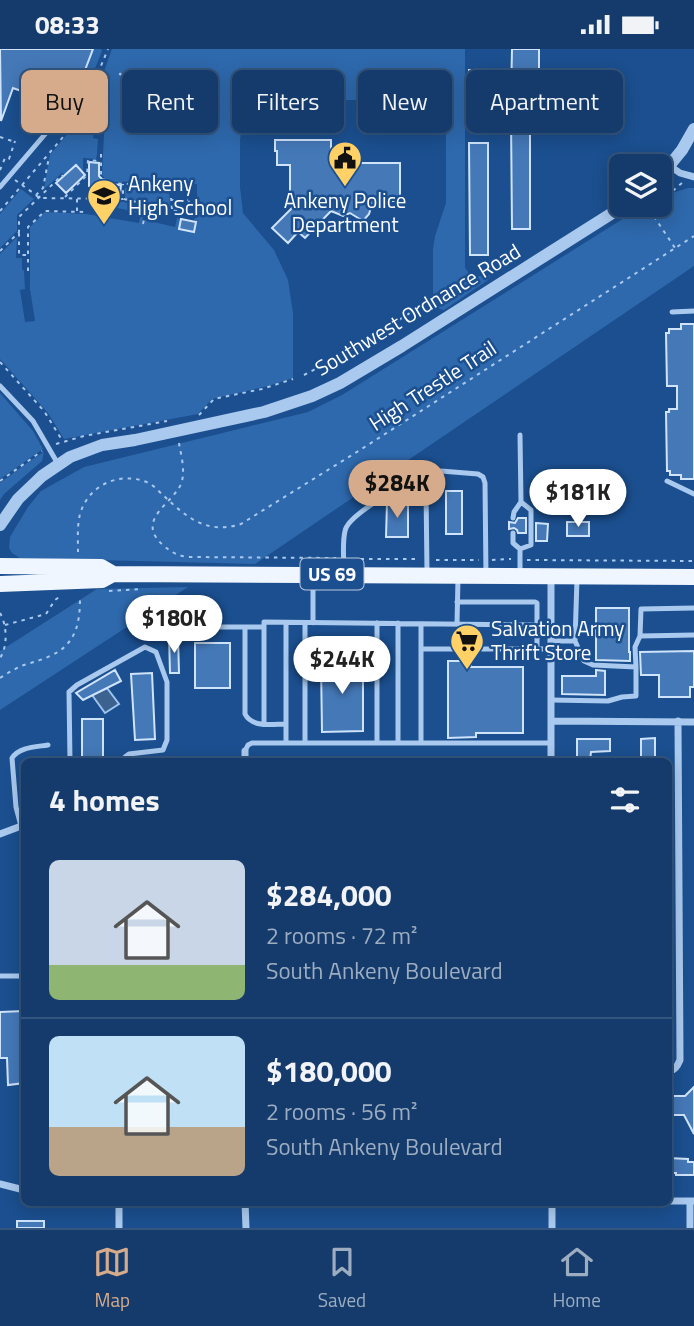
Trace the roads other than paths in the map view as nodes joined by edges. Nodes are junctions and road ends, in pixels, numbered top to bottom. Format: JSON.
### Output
{"nodes":[{"id":1,"x":694,"y":129,"type":"edge"},
{"id":2,"x":46,"y":133,"type":"edge"},
{"id":3,"x":672,"y":163,"type":"edge"},
{"id":4,"x":672,"y":167,"type":"edge"},
{"id":5,"x":691,"y":176,"type":"edge"},
{"id":6,"x":0,"y":187,"type":"edge"},
{"id":7,"x":609,"y":215,"type":"edge"},
{"id":8,"x":694,"y":311,"type":"edge"},
{"id":9,"x":672,"y":312,"type":"dead end"},
{"id":10,"x":0,"y":386,"type":"edge"},
{"id":11,"x":520,"y":435,"type":"dead end"},
{"id":12,"x":58,"y":464,"type":"junction"},
{"id":13,"x":667,"y":481,"type":"dead end"},
{"id":14,"x":397,"y":490,"type":"dead end"},
{"id":15,"x":694,"y":493,"type":"edge"},
{"id":16,"x":521,"y":502,"type":"junction"},
{"id":17,"x":513,"y":518,"type":"dead end"},
{"id":18,"x":0,"y":524,"type":"edge"},
{"id":19,"x":513,"y":533,"type":"dead end"},
{"id":20,"x":520,"y":549,"type":"junction"},
{"id":21,"x":0,"y":566,"type":"edge"},
{"id":22,"x":344,"y":567,"type":"junction"},
{"id":23,"x":113,"y":574,"type":"junction"},
{"id":24,"x":313,"y":574,"type":"junction"},
{"id":25,"x":427,"y":575,"type":"junction"},
{"id":26,"x":458,"y":575,"type":"junction"},
{"id":27,"x":486,"y":575,"type":"junction"},
{"id":28,"x":520,"y":575,"type":"junction"},
{"id":29,"x":551,"y":576,"type":"junction"},
{"id":30,"x":577,"y":576,"type":"junction"},
{"id":31,"x":694,"y":577,"type":"edge"},
{"id":32,"x":0,"y":584,"type":"edge"},
{"id":33,"x":457,"y":602,"type":"junction"},
{"id":34,"x":694,"y":608,"type":"edge"},
{"id":35,"x":286,"y":622,"type":"junction"},
{"id":36,"x":305,"y":623,"type":"junction"},
{"id":37,"x":313,"y":623,"type":"junction"},
{"id":38,"x":377,"y":623,"type":"junction"},
{"id":39,"x":398,"y":624,"type":"junction"},
{"id":40,"x":421,"y":624,"type":"junction"},
{"id":41,"x":457,"y":624,"type":"junction"},
{"id":42,"x":537,"y":625,"type":"junction"},
{"id":43,"x":196,"y":627,"type":"dead end"},
{"id":44,"x":245,"y":627,"type":"junction"},
{"id":45,"x":264,"y":627,"type":"junction"},
{"id":46,"x":694,"y":635,"type":"edge"},
{"id":47,"x":640,"y":636,"type":"junction"},
{"id":48,"x":575,"y":641,"type":"junction"},
{"id":49,"x":551,"y":645,"type":"junction"},
{"id":50,"x":421,"y":649,"type":"junction"},
{"id":51,"x":537,"y":649,"type":"junction"},
{"id":52,"x":305,"y":650,"type":"junction"},
{"id":53,"x":377,"y":650,"type":"junction"},
{"id":54,"x":636,"y":667,"type":"junction"},
{"id":55,"x":551,"y":700,"type":"junction"},
{"id":56,"x":551,"y":721,"type":"junction"},
{"id":57,"x":678,"y":721,"type":"junction"},
{"id":58,"x":694,"y":722,"type":"edge"},
{"id":59,"x":264,"y":724,"type":"junction"},
{"id":60,"x":286,"y":724,"type":"junction"},
{"id":61,"x":286,"y":743,"type":"junction"},
{"id":62,"x":305,"y":743,"type":"junction"},
{"id":63,"x":377,"y":743,"type":"junction"},
{"id":64,"x":398,"y":743,"type":"junction"},
{"id":65,"x":421,"y":743,"type":"junction"},
{"id":66,"x":551,"y":743,"type":"junction"},
{"id":67,"x":48,"y":745,"type":"dead end"},
{"id":68,"x":245,"y":751,"type":"joint"},
{"id":69,"x":70,"y":758,"type":"edge"},
{"id":70,"x":125,"y":758,"type":"edge"},
{"id":71,"x":245,"y":758,"type":"edge"},
{"id":72,"x":551,"y":758,"type":"edge"},
{"id":73,"x":21,"y":820,"type":"edge"},
{"id":74,"x":21,"y":826,"type":"edge"},
{"id":75,"x":0,"y":834,"type":"edge"},
{"id":76,"x":0,"y":976,"type":"edge"},
{"id":77,"x":21,"y":976,"type":"edge"},
{"id":78,"x":672,"y":1071,"type":"edge"},
{"id":79,"x":0,"y":1184,"type":"edge"},
{"id":80,"x":21,"y":1189,"type":"edge"},
{"id":81,"x":672,"y":1201,"type":"edge"},
{"id":82,"x":692,"y":1201,"type":"edge"},
{"id":83,"x":119,"y":1206,"type":"edge"},
{"id":84,"x":246,"y":1206,"type":"edge"},
{"id":85,"x":552,"y":1206,"type":"edge"},
{"id":86,"x":119,"y":1228,"type":"edge"},
{"id":87,"x":246,"y":1228,"type":"edge"},
{"id":88,"x":552,"y":1228,"type":"edge"},
{"id":89,"x":690,"y":1228,"type":"edge"}],
"edges":[{"from":1,"to":3,"type":"street"},
{"from":2,"to":6,"type":"lane"},
{"from":4,"to":5,"type":"street"},
{"from":7,"to":12,"type":"street","name":"Southwest Ordnance Road"},
{"from":8,"to":9,"type":"lane"},
{"from":10,"to":12,"type":"lane"},
{"from":11,"to":16,"type":"lane"},
{"from":12,"to":18,"type":"street","name":"Southwest Ordnance Road"},
{"from":13,"to":15,"type":"lane"},
{"from":14,"to":22,"type":"lane"},
{"from":16,"to":17,"type":"lane"},
{"from":16,"to":20,"type":"lane"},
{"from":19,"to":20,"type":"lane"},
{"from":20,"to":28,"type":"lane"},
{"from":21,"to":23,"type":"main road","number":"US 69"},
{"from":22,"to":24,"type":"main road","number":"US 69"},
{"from":22,"to":25,"type":"main road","number":"US 69"},
{"from":23,"to":24,"type":"main road","number":"US 69"},
{"from":23,"to":32,"type":"main road","number":"US 69"},
{"from":24,"to":37,"type":"lane"},
{"from":25,"to":26,"type":"main road","number":"US 69"},
{"from":25,"to":27,"type":"lane"},
{"from":26,"to":27,"type":"main road","number":"US 69"},
{"from":26,"to":33,"type":"lane"},
{"from":27,"to":28,"type":"main road","number":"US 69"},
{"from":28,"to":29,"type":"main road","number":"US 69"},
{"from":29,"to":30,"type":"main road","number":"US 69"},
{"from":29,"to":49,"type":"street"},
{"from":30,"to":31,"type":"main road","number":"US 69"},
{"from":30,"to":48,"type":"lane"},
{"from":33,"to":41,"type":"lane"},
{"from":33,"to":42,"type":"lane"},
{"from":34,"to":47,"type":"lane"},
{"from":35,"to":36,"type":"lane"},
{"from":35,"to":45,"type":"lane"},
{"from":35,"to":60,"type":"lane"},
{"from":36,"to":37,"type":"lane"},
{"from":36,"to":52,"type":"lane"},
{"from":37,"to":38,"type":"lane"},
{"from":38,"to":39,"type":"lane"},
{"from":38,"to":53,"type":"lane"},
{"from":39,"to":40,"type":"lane"},
{"from":39,"to":64,"type":"lane"},
{"from":40,"to":41,"type":"lane"},
{"from":40,"to":50,"type":"lane"},
{"from":41,"to":42,"type":"lane"},
{"from":42,"to":51,"type":"lane"},
{"from":43,"to":44,"type":"lane"},
{"from":44,"to":45,"type":"lane"},
{"from":44,"to":59,"type":"lane"},
{"from":45,"to":59,"type":"lane"},
{"from":46,"to":47,"type":"lane"},
{"from":47,"to":54,"type":"lane"},
{"from":48,"to":49,"type":"lane"},
{"from":48,"to":54,"type":"lane"},
{"from":49,"to":51,"type":"lane"},
{"from":49,"to":55,"type":"street"},
{"from":50,"to":51,"type":"lane"},
{"from":50,"to":65,"type":"lane"},
{"from":52,"to":53,"type":"lane"},
{"from":52,"to":62,"type":"lane"},
{"from":53,"to":63,"type":"lane"},
{"from":54,"to":55,"type":"lane"},
{"from":55,"to":56,"type":"street"},
{"from":56,"to":57,"type":"street"},
{"from":56,"to":66,"type":"street"},
{"from":57,"to":58,"type":"street"},
{"from":57,"to":78,"type":"street"},
{"from":59,"to":60,"type":"lane"},
{"from":60,"to":61,"type":"lane"},
{"from":61,"to":62,"type":"lane"},
{"from":61,"to":68,"type":"lane"},
{"from":62,"to":63,"type":"lane"},
{"from":63,"to":64,"type":"lane"},
{"from":64,"to":65,"type":"lane"},
{"from":65,"to":66,"type":"lane"},
{"from":66,"to":72,"type":"street"},
{"from":67,"to":73,"type":"lane"},
{"from":68,"to":71,"type":"street"},
{"from":69,"to":70,"type":"lane"},
{"from":74,"to":75,"type":"street"},
{"from":76,"to":77,"type":"lane"},
{"from":79,"to":80,"type":"street"},
{"from":81,"to":82,"type":"street"},
{"from":82,"to":89,"type":"street"},
{"from":83,"to":86,"type":"street"},
{"from":84,"to":87,"type":"street"},
{"from":85,"to":88,"type":"street"}]}
